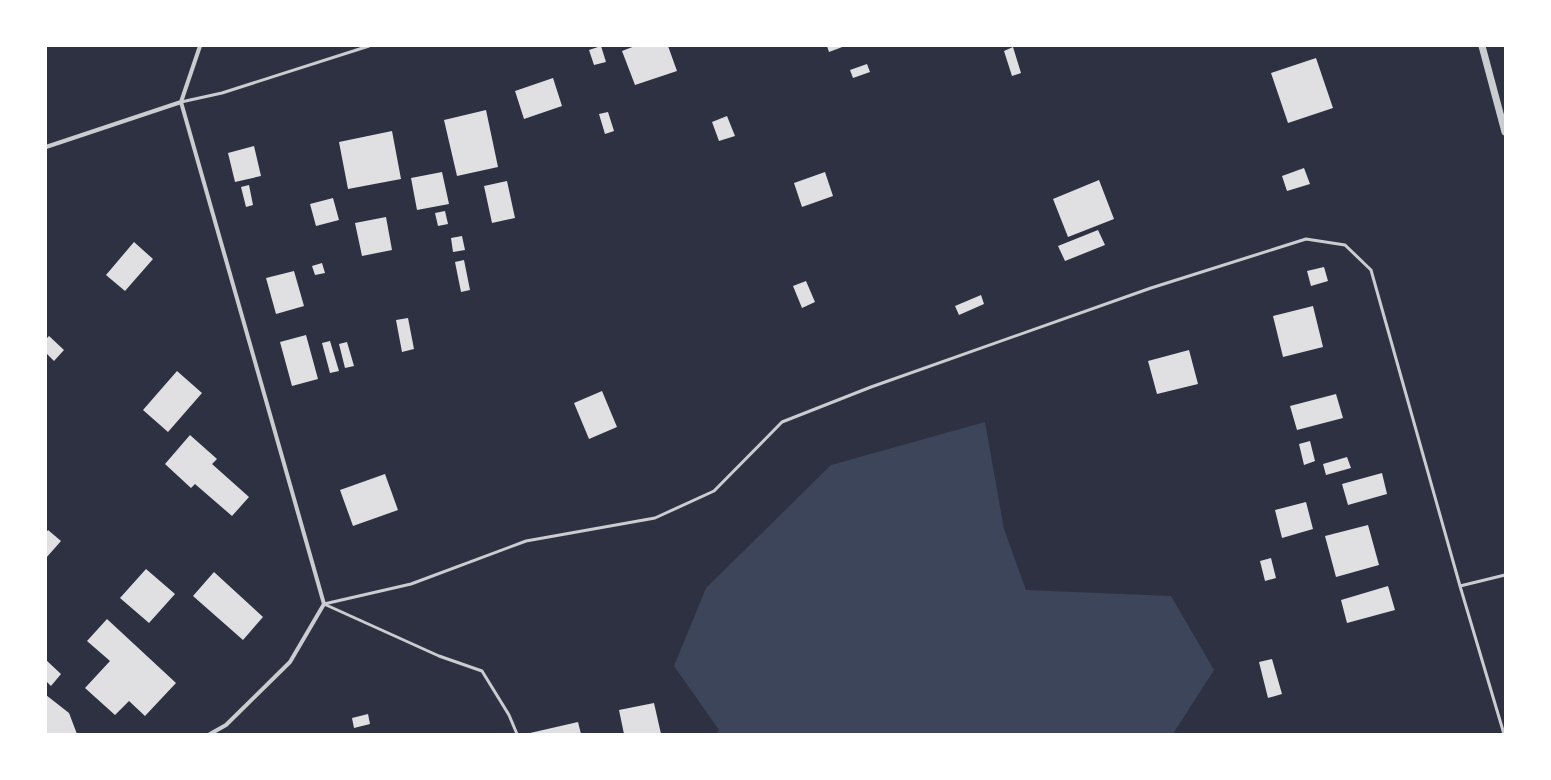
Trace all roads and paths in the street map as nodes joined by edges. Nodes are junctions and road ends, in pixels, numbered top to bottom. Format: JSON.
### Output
{"nodes":[{"id":1,"x":200,"y":46,"type":"edge"},
{"id":2,"x":369,"y":46,"type":"edge"},
{"id":3,"x":1482,"y":46,"type":"edge"},
{"id":4,"x":181,"y":102,"type":"junction"},
{"id":5,"x":1505,"y":132,"type":"edge"},
{"id":6,"x":46,"y":146,"type":"edge"},
{"id":7,"x":1505,"y":574,"type":"edge"},
{"id":8,"x":1460,"y":586,"type":"junction"},
{"id":9,"x":324,"y":604,"type":"junction"},
{"id":10,"x":210,"y":734,"type":"edge"},
{"id":11,"x":517,"y":734,"type":"edge"},
{"id":12,"x":1504,"y":734,"type":"edge"}],
"edges":[{"from":1,"to":4,"type":"street"},
{"from":2,"to":4,"type":"lane"},
{"from":3,"to":5,"type":"street"},
{"from":4,"to":6,"type":"street"},
{"from":4,"to":9,"type":"street"},
{"from":7,"to":8,"type":"lane"},
{"from":8,"to":9,"type":"lane"},
{"from":8,"to":12,"type":"lane"},
{"from":9,"to":10,"type":"street"},
{"from":9,"to":11,"type":"lane"}]}
